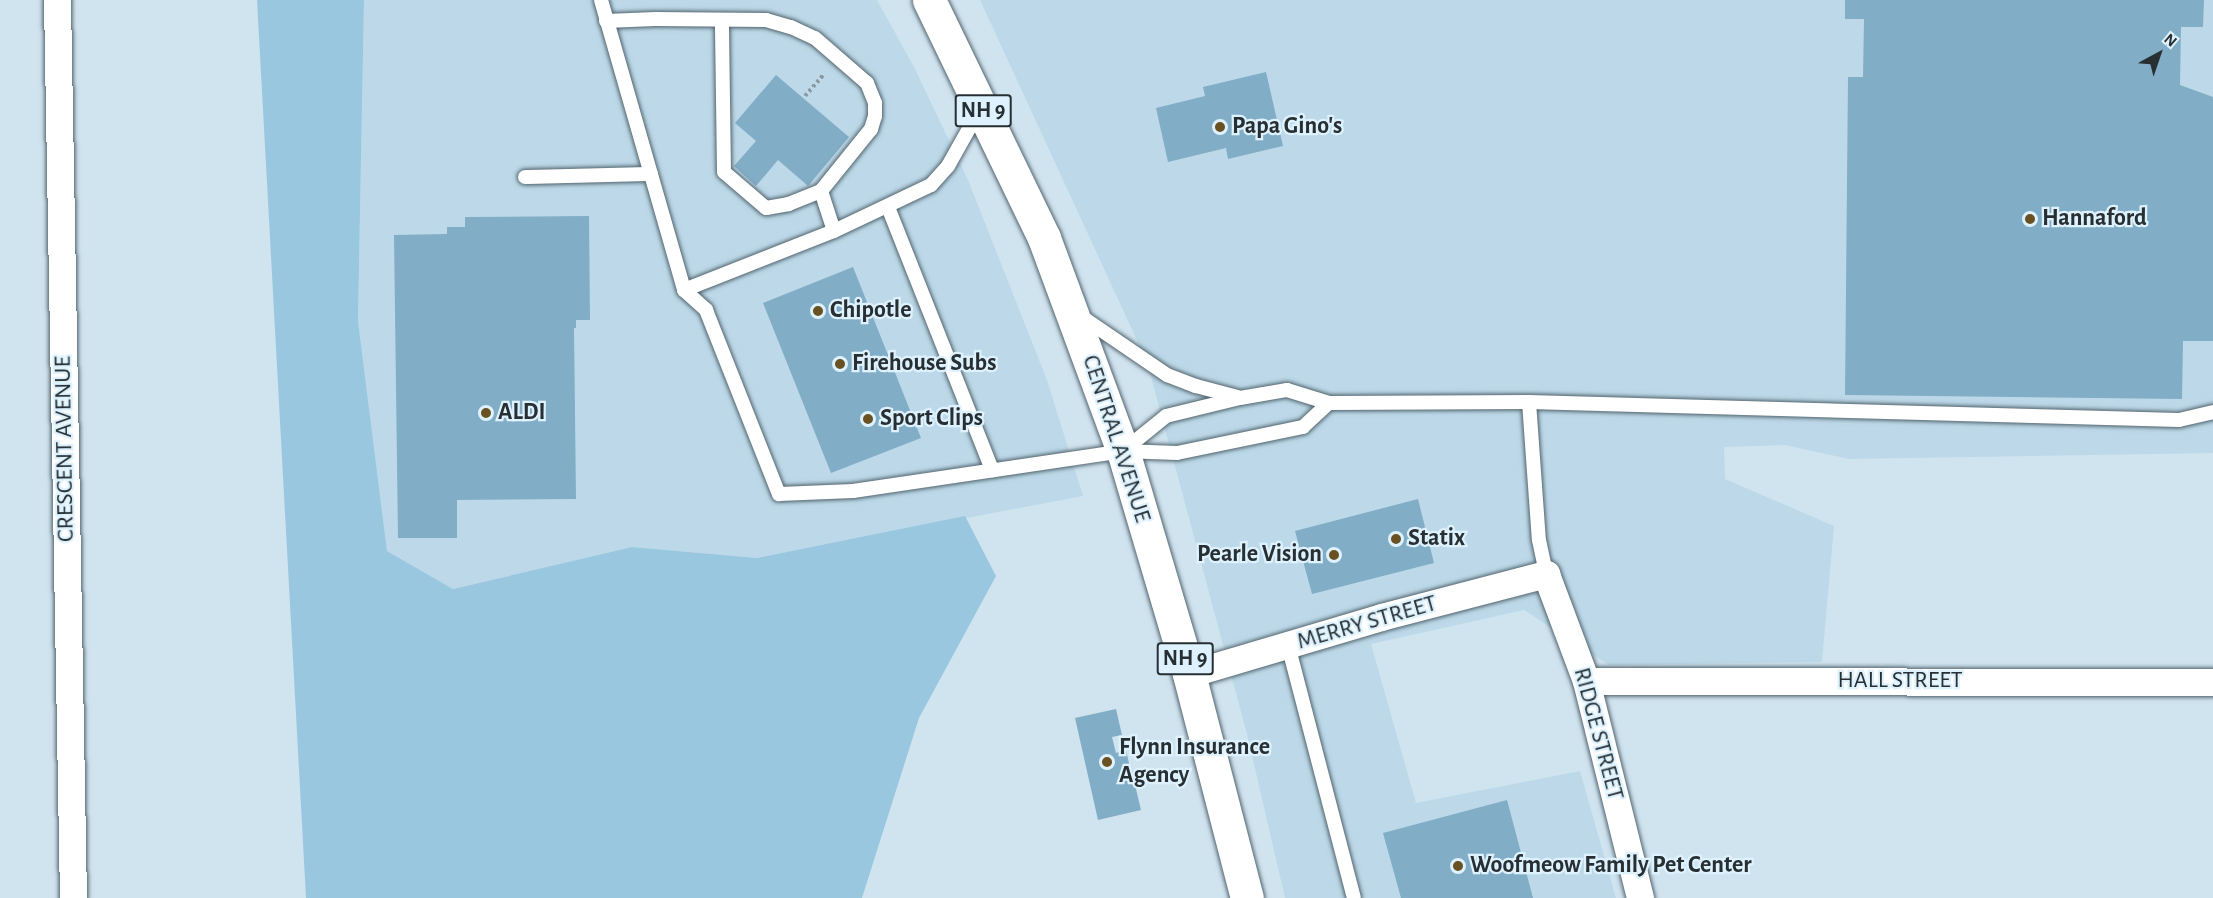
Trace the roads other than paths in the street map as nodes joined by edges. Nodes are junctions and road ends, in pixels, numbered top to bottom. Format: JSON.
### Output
{"nodes":[{"id":1,"x":57,"y":0,"type":"edge"},
{"id":2,"x":601,"y":0,"type":"edge"},
{"id":3,"x":910,"y":0,"type":"edge"},
{"id":4,"x":929,"y":0,"type":"edge"},
{"id":5,"x":943,"y":0,"type":"edge"},
{"id":6,"x":722,"y":20,"type":"junction"},
{"id":7,"x":606,"y":21,"type":"junction"},
{"id":8,"x":947,"y":37,"type":"junction"},
{"id":9,"x":981,"y":106,"type":"junction"},
{"id":10,"x":651,"y":174,"type":"junction"},
{"id":11,"x":525,"y":177,"type":"dead end"},
{"id":12,"x":821,"y":191,"type":"junction"},
{"id":13,"x":888,"y":207,"type":"junction"},
{"id":14,"x":834,"y":231,"type":"junction"},
{"id":15,"x":684,"y":290,"type":"junction"},
{"id":16,"x":1073,"y":311,"type":"junction"},
{"id":17,"x":1240,"y":398,"type":"junction"},
{"id":18,"x":1529,"y":402,"type":"junction"},
{"id":19,"x":1329,"y":403,"type":"junction"},
{"id":20,"x":2213,"y":412,"type":"edge"},
{"id":21,"x":1123,"y":451,"type":"junction"},
{"id":22,"x":992,"y":470,"type":"junction"},
{"id":23,"x":1546,"y":574,"type":"junction"},
{"id":24,"x":1288,"y":645,"type":"junction"},
{"id":25,"x":1189,"y":674,"type":"junction"},
{"id":26,"x":1586,"y":681,"type":"junction"},
{"id":27,"x":2213,"y":682,"type":"edge"},
{"id":28,"x":73,"y":898,"type":"edge"},
{"id":29,"x":1247,"y":898,"type":"edge"},
{"id":30,"x":1354,"y":898,"type":"edge"},
{"id":31,"x":1640,"y":898,"type":"edge"}],
"edges":[{"from":1,"to":28,"type":"street","name":"CRESCENT AVENUE"},
{"from":2,"to":7,"type":"lane"},
{"from":3,"to":8,"type":"main road"},
{"from":4,"to":8,"type":"main road","name":"CENTRAL AVENUE","number":"NH 9"},
{"from":5,"to":8,"type":"lane"},
{"from":6,"to":7,"type":"lane"},
{"from":6,"to":12,"type":"lane"},
{"from":6,"to":12,"type":"lane"},
{"from":7,"to":10,"type":"lane"},
{"from":8,"to":9,"type":"main road","name":"CENTRAL AVENUE","number":"NH 9"},
{"from":9,"to":13,"type":"lane"},
{"from":9,"to":16,"type":"main road","name":"CENTRAL AVENUE","number":"NH 9"},
{"from":10,"to":11,"type":"lane"},
{"from":10,"to":15,"type":"lane"},
{"from":12,"to":14,"type":"lane"},
{"from":13,"to":14,"type":"lane"},
{"from":13,"to":22,"type":"lane"},
{"from":14,"to":15,"type":"lane"},
{"from":15,"to":22,"type":"lane"},
{"from":16,"to":17,"type":"lane"},
{"from":16,"to":21,"type":"main road","name":"CENTRAL AVENUE","number":"NH 9"},
{"from":17,"to":19,"type":"lane"},
{"from":17,"to":21,"type":"lane"},
{"from":18,"to":19,"type":"lane"},
{"from":18,"to":20,"type":"lane"},
{"from":18,"to":23,"type":"lane"},
{"from":19,"to":21,"type":"lane"},
{"from":21,"to":22,"type":"lane"},
{"from":21,"to":25,"type":"main road","name":"CENTRAL AVENUE","number":"NH 9"},
{"from":23,"to":24,"type":"street","name":"MERRY STREET"},
{"from":23,"to":26,"type":"street","name":"RIDGE STREET"},
{"from":24,"to":25,"type":"street","name":"MERRY STREET"},
{"from":24,"to":30,"type":"lane"},
{"from":25,"to":29,"type":"main road","name":"CENTRAL AVENUE","number":"NH 9"},
{"from":26,"to":27,"type":"street","name":"HALL STREET"},
{"from":26,"to":31,"type":"street","name":"RIDGE STREET"}]}
